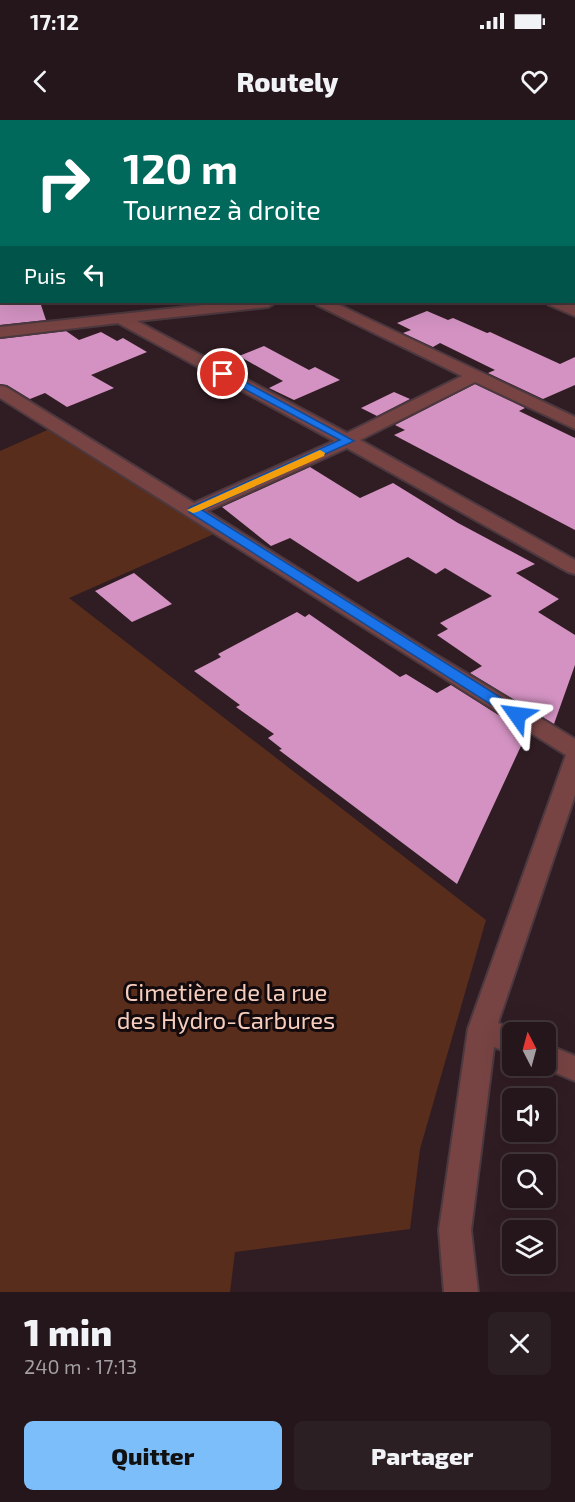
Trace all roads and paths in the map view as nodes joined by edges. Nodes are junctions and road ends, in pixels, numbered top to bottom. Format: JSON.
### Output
{"nodes":[{"id":1,"x":259,"y":303,"type":"edge"},
{"id":2,"x":324,"y":303,"type":"edge"},
{"id":3,"x":556,"y":303,"type":"edge"},
{"id":4,"x":575,"y":311,"type":"edge"},
{"id":5,"x":119,"y":318,"type":"junction"},
{"id":6,"x":0,"y":332,"type":"edge"},
{"id":7,"x":475,"y":376,"type":"junction"},
{"id":8,"x":0,"y":391,"type":"edge"},
{"id":9,"x":575,"y":424,"type":"edge"},
{"id":10,"x":348,"y":441,"type":"junction"},
{"id":11,"x":193,"y":510,"type":"junction"},
{"id":12,"x":575,"y":568,"type":"edge"},
{"id":13,"x":575,"y":750,"type":"edge"},
{"id":14,"x":575,"y":760,"type":"edge"},
{"id":15,"x":482,"y":1029,"type":"junction"},
{"id":16,"x":502,"y":1037,"type":"edge"},
{"id":17,"x":556,"y":1060,"type":"edge"},
{"id":18,"x":575,"y":1069,"type":"edge"},
{"id":19,"x":461,"y":1292,"type":"edge"}],
"edges":[{"from":1,"to":5,"type":"street"},
{"from":2,"to":7,"type":"street"},
{"from":3,"to":4,"type":"street"},
{"from":5,"to":6,"type":"street"},
{"from":5,"to":10,"type":"street"},
{"from":7,"to":9,"type":"street"},
{"from":7,"to":10,"type":"street"},
{"from":8,"to":11,"type":"street"},
{"from":10,"to":11,"type":"street"},
{"from":10,"to":12,"type":"street"},
{"from":11,"to":13,"type":"street"},
{"from":14,"to":15,"type":"street"},
{"from":15,"to":16,"type":"street"},
{"from":15,"to":19,"type":"street"},
{"from":17,"to":18,"type":"street"}]}
